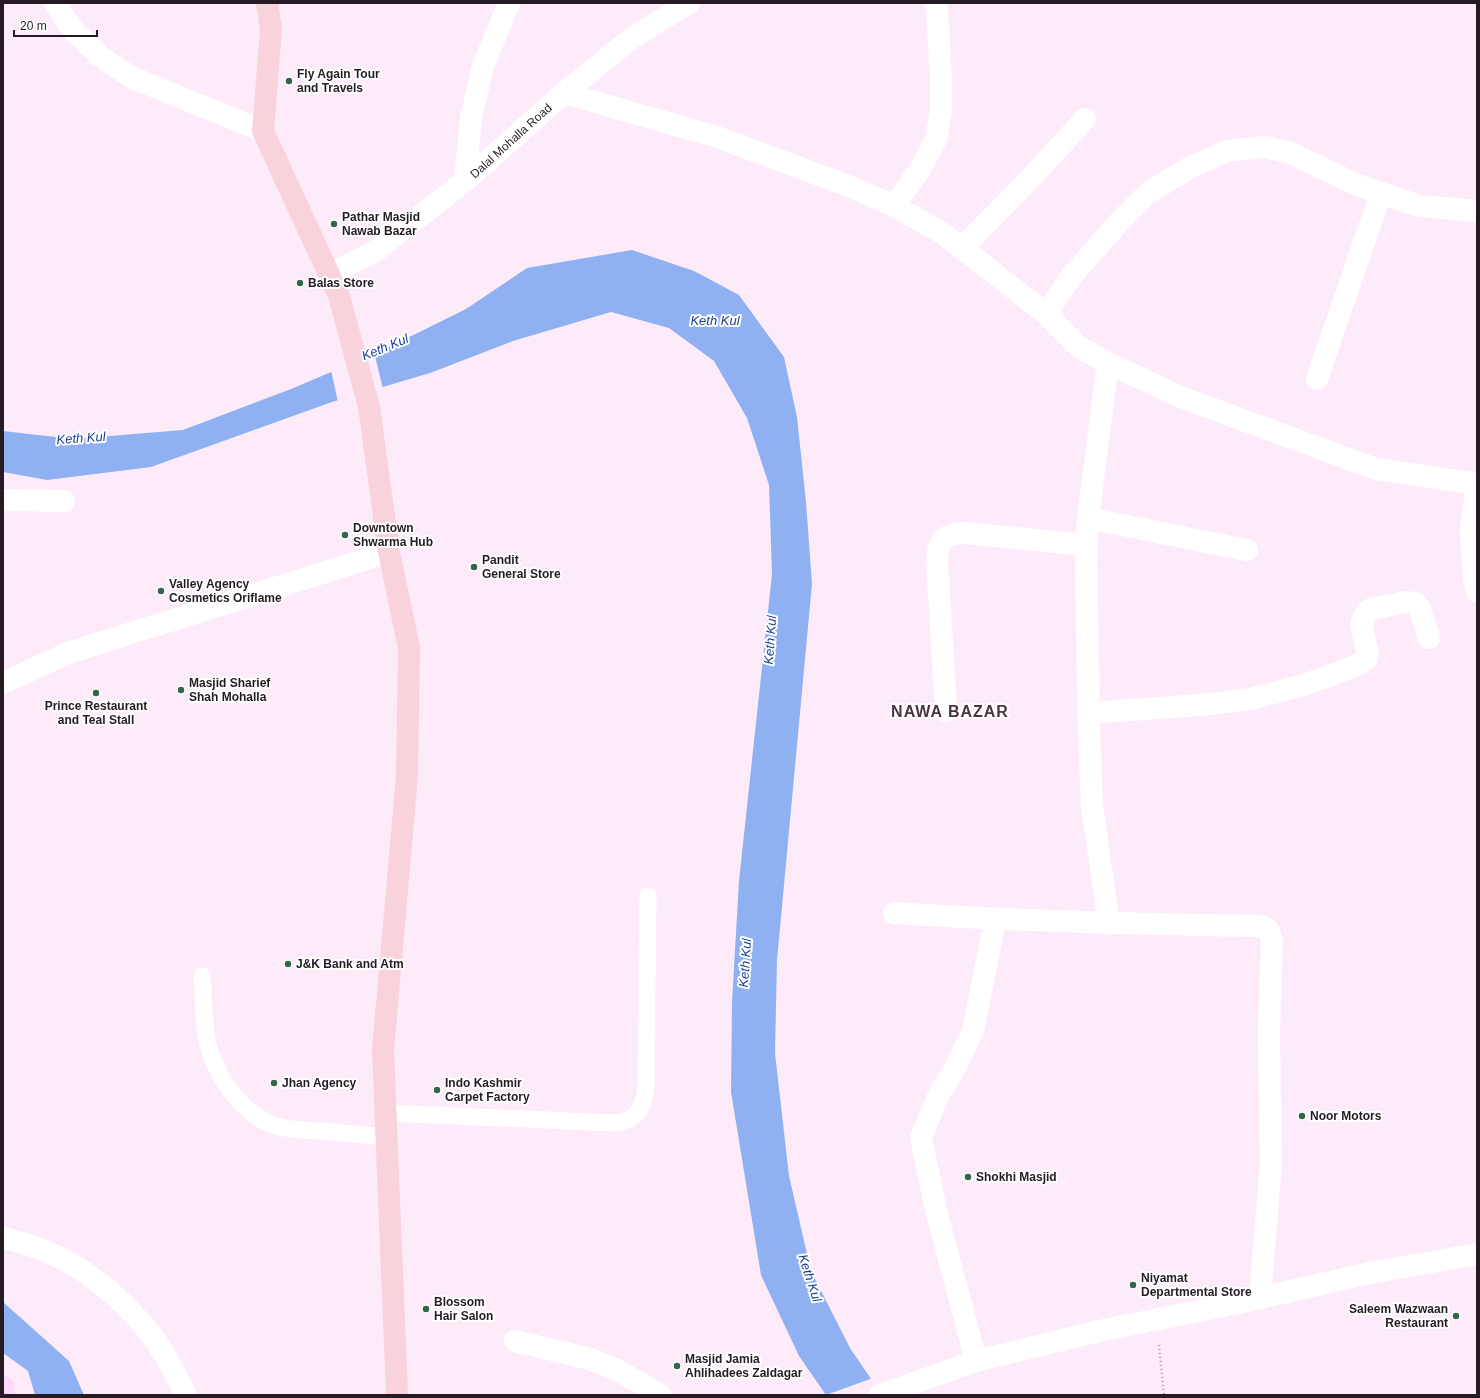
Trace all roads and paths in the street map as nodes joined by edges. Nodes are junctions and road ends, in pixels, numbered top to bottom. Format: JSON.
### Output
{"nodes":[{"id":1,"x":55,"y":3,"type":"edge"},
{"id":2,"x":267,"y":3,"type":"edge"},
{"id":3,"x":509,"y":3,"type":"edge"},
{"id":4,"x":689,"y":3,"type":"edge"},
{"id":5,"x":935,"y":3,"type":"edge"},
{"id":6,"x":564,"y":93,"type":"junction"},
{"id":7,"x":1085,"y":119,"type":"dead end"},
{"id":8,"x":263,"y":131,"type":"junction"},
{"id":9,"x":465,"y":181,"type":"junction"},
{"id":10,"x":1381,"y":193,"type":"junction"},
{"id":11,"x":894,"y":206,"type":"junction"},
{"id":12,"x":1477,"y":212,"type":"edge"},
{"id":13,"x":962,"y":248,"type":"junction"},
{"id":14,"x":330,"y":274,"type":"junction"},
{"id":15,"x":1046,"y":314,"type":"junction"},
{"id":16,"x":1108,"y":363,"type":"junction"},
{"id":17,"x":1317,"y":379,"type":"dead end"},
{"id":18,"x":1477,"y":486,"type":"edge"},
{"id":19,"x":3,"y":500,"type":"edge"},
{"id":20,"x":64,"y":501,"type":"dead end"},
{"id":21,"x":1088,"y":518,"type":"junction"},
{"id":22,"x":1086,"y":545,"type":"junction"},
{"id":23,"x":1247,"y":550,"type":"dead end"},
{"id":24,"x":389,"y":552,"type":"junction"},
{"id":25,"x":1477,"y":591,"type":"edge"},
{"id":26,"x":1429,"y":638,"type":"dead end"},
{"id":27,"x":3,"y":683,"type":"edge"},
{"id":28,"x":946,"y":711,"type":"dead end"},
{"id":29,"x":1088,"y":713,"type":"junction"},
{"id":30,"x":648,"y":896,"type":"dead end"},
{"id":31,"x":894,"y":914,"type":"dead end"},
{"id":32,"x":995,"y":920,"type":"junction"},
{"id":33,"x":1109,"y":924,"type":"junction"},
{"id":34,"x":202,"y":976,"type":"dead end"},
{"id":35,"x":386,"y":1112,"type":"junction"},
{"id":36,"x":387,"y":1137,"type":"junction"},
{"id":37,"x":3,"y":1238,"type":"edge"},
{"id":38,"x":1477,"y":1254,"type":"edge"},
{"id":39,"x":1260,"y":1298,"type":"junction"},
{"id":40,"x":1158,"y":1319,"type":"junction"},
{"id":41,"x":514,"y":1341,"type":"dead end"},
{"id":42,"x":976,"y":1361,"type":"junction"},
{"id":43,"x":186,"y":1395,"type":"edge"},
{"id":44,"x":398,"y":1395,"type":"edge"},
{"id":45,"x":661,"y":1395,"type":"edge"},
{"id":46,"x":880,"y":1395,"type":"edge"},
{"id":47,"x":1164,"y":1395,"type":"edge"}],
"edges":[{"from":1,"to":8,"type":"street"},
{"from":2,"to":8,"type":"main road"},
{"from":3,"to":9,"type":"street"},
{"from":4,"to":6,"type":"street","name":"Dalal Mohalla Road"},
{"from":5,"to":11,"type":"street"},
{"from":6,"to":9,"type":"street","name":"Dalal Mohalla Road"},
{"from":6,"to":11,"type":"street"},
{"from":7,"to":13,"type":"street"},
{"from":8,"to":14,"type":"main road"},
{"from":9,"to":14,"type":"street","name":"Dalal Mohalla Road"},
{"from":10,"to":12,"type":"street"},
{"from":10,"to":15,"type":"street"},
{"from":10,"to":17,"type":"street"},
{"from":11,"to":13,"type":"street"},
{"from":13,"to":15,"type":"street"},
{"from":14,"to":24,"type":"main road"},
{"from":15,"to":16,"type":"street"},
{"from":16,"to":18,"type":"street"},
{"from":16,"to":21,"type":"street"},
{"from":18,"to":25,"type":"street"},
{"from":19,"to":20,"type":"street"},
{"from":21,"to":22,"type":"street"},
{"from":21,"to":23,"type":"street"},
{"from":22,"to":28,"type":"street"},
{"from":22,"to":29,"type":"street"},
{"from":24,"to":27,"type":"street"},
{"from":24,"to":35,"type":"main road"},
{"from":26,"to":29,"type":"street"},
{"from":29,"to":33,"type":"street"},
{"from":30,"to":35,"type":"lane"},
{"from":31,"to":32,"type":"street"},
{"from":32,"to":33,"type":"street"},
{"from":32,"to":42,"type":"street"},
{"from":33,"to":39,"type":"street"},
{"from":34,"to":36,"type":"lane"},
{"from":35,"to":36,"type":"main road"},
{"from":36,"to":44,"type":"main road"},
{"from":37,"to":43,"type":"street"},
{"from":38,"to":39,"type":"street"},
{"from":39,"to":40,"type":"street"},
{"from":40,"to":42,"type":"street"},
{"from":40,"to":47,"type":"path"},
{"from":41,"to":45,"type":"street"},
{"from":42,"to":46,"type":"street"}]}
